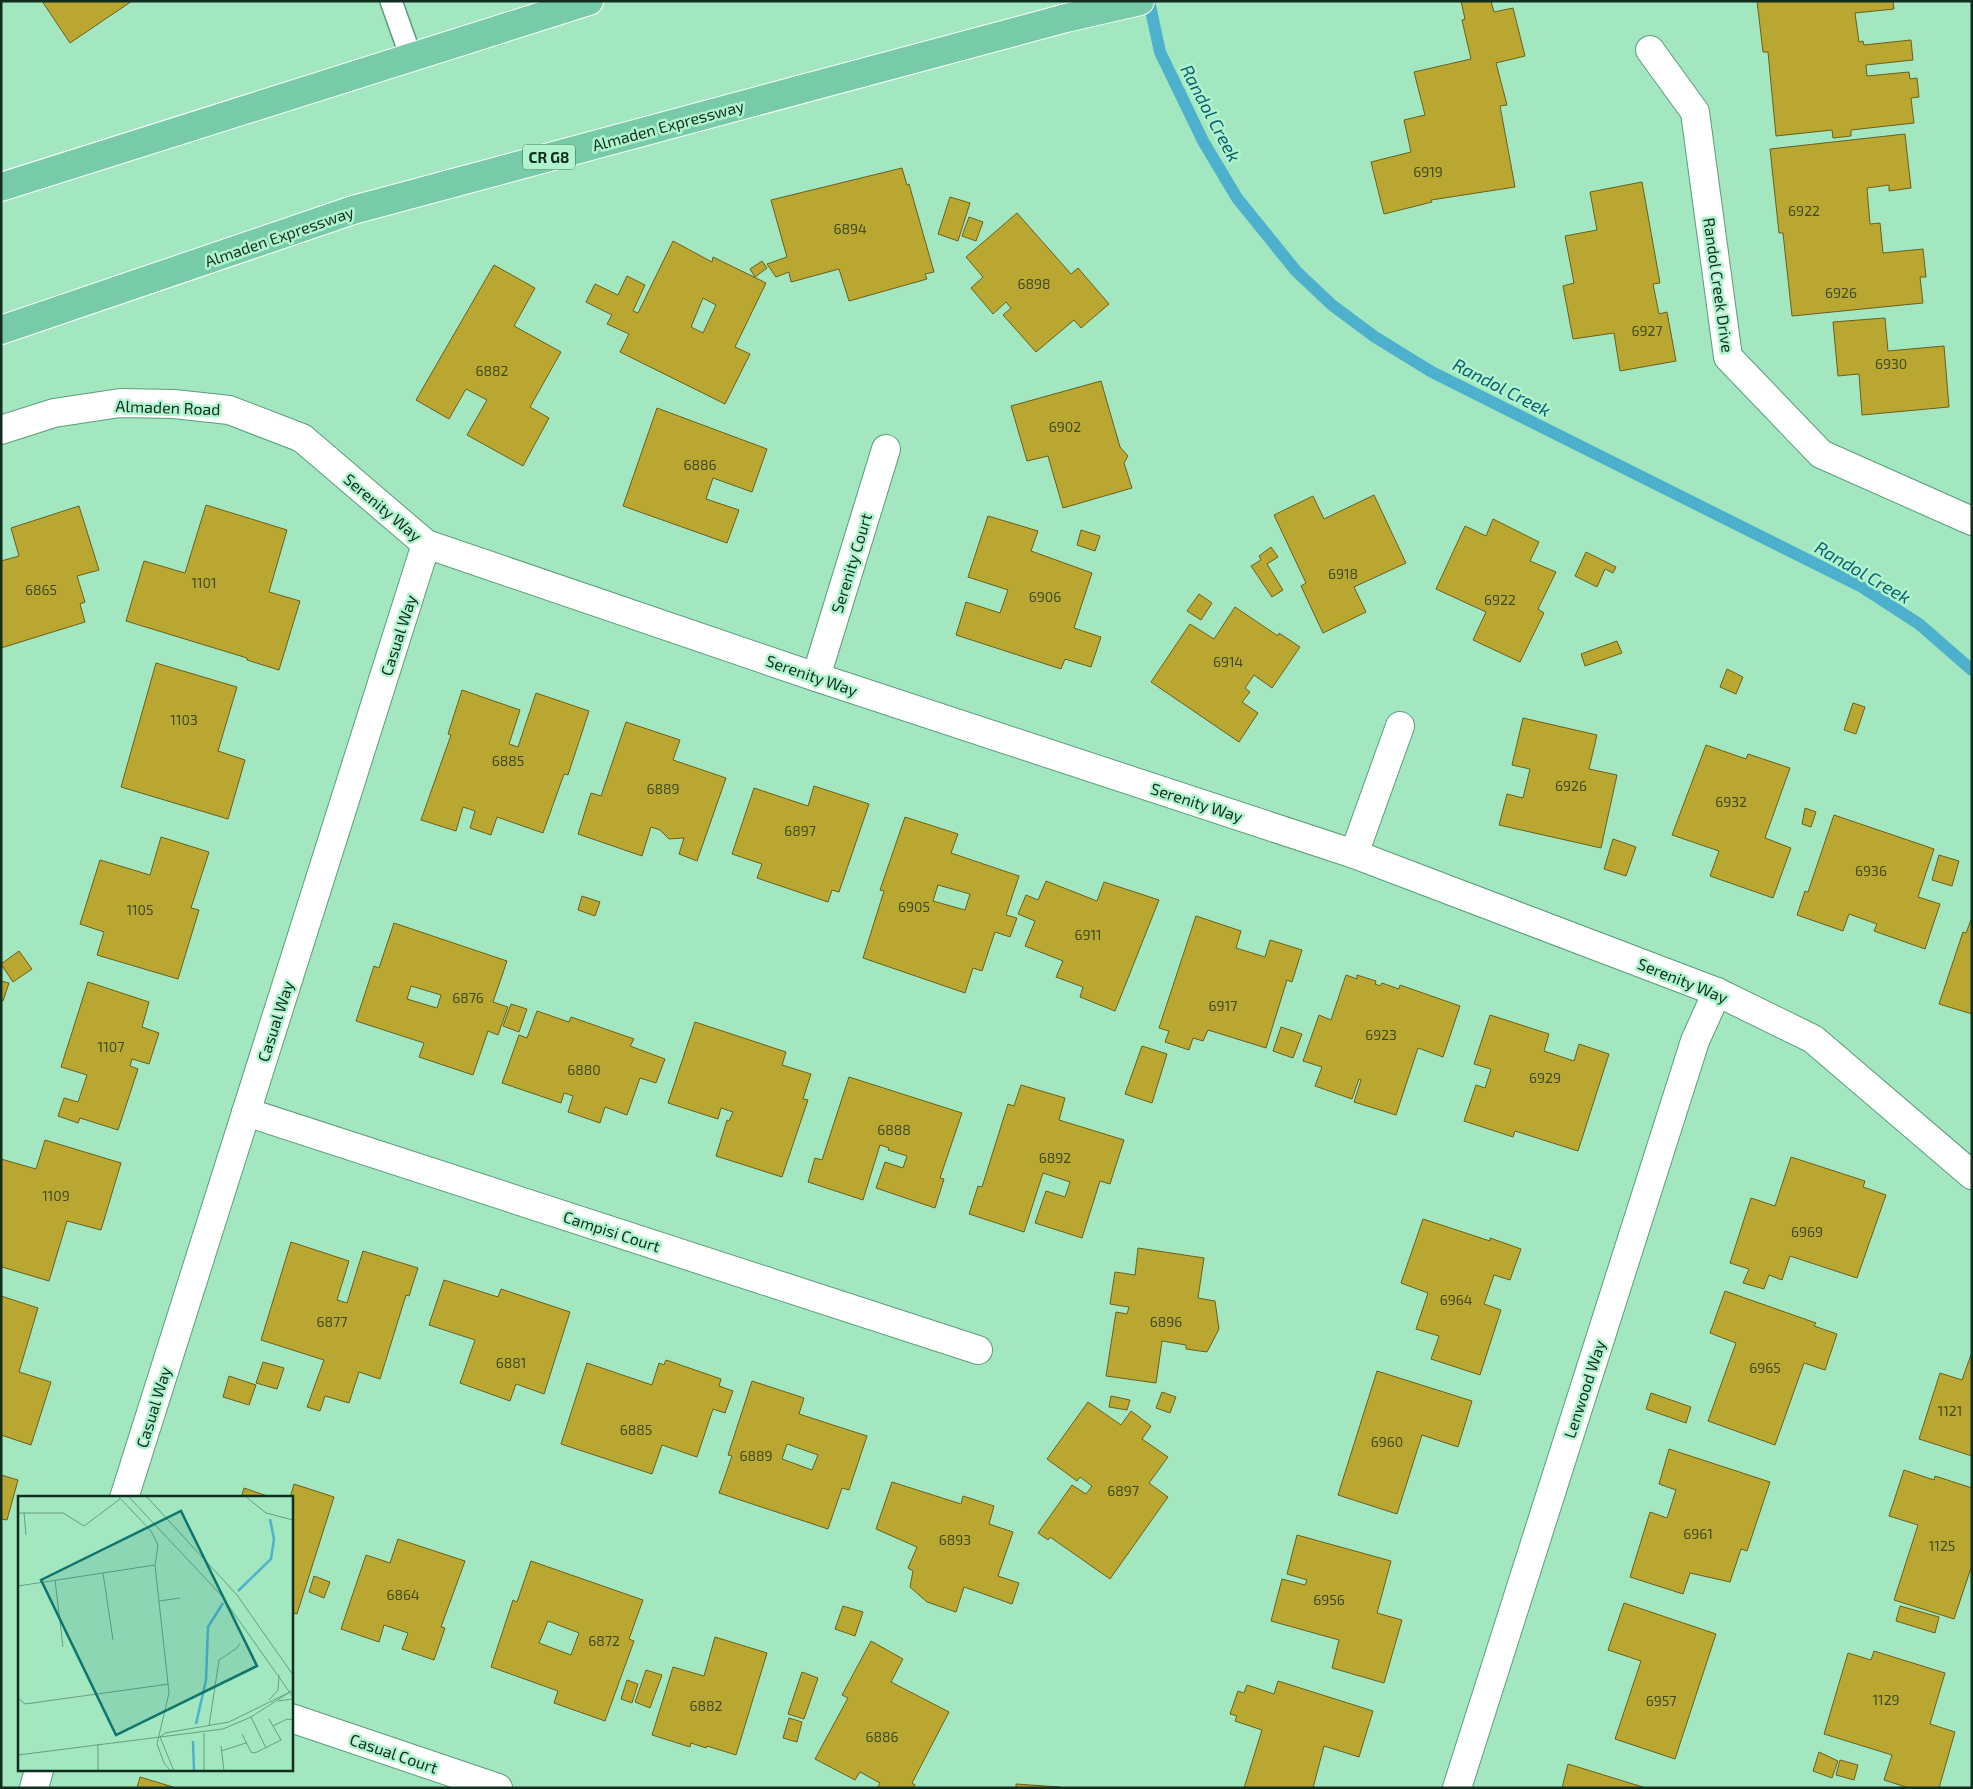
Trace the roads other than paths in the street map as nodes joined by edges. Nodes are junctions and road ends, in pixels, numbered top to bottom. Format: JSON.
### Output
{"nodes":[{"id":1,"x":391,"y":1,"type":"edge"},
{"id":2,"x":589,"y":1,"type":"edge"},
{"id":3,"x":1140,"y":1,"type":"edge"},
{"id":4,"x":1650,"y":50,"type":"dead end"},
{"id":5,"x":412,"y":57,"type":"junction"},
{"id":6,"x":1,"y":187,"type":"edge"},
{"id":7,"x":1,"y":330,"type":"edge"},
{"id":8,"x":1,"y":430,"type":"edge"},
{"id":9,"x":302,"y":438,"type":"joint"},
{"id":10,"x":886,"y":449,"type":"dead end"},
{"id":11,"x":1972,"y":521,"type":"edge"},
{"id":12,"x":426,"y":544,"type":"junction"},
{"id":13,"x":816,"y":676,"type":"junction"},
{"id":14,"x":1400,"y":726,"type":"dead end"},
{"id":15,"x":1354,"y":854,"type":"junction"},
{"id":16,"x":1718,"y":992,"type":"junction"},
{"id":17,"x":246,"y":1112,"type":"junction"},
{"id":18,"x":1972,"y":1175,"type":"edge"},
{"id":19,"x":978,"y":1350,"type":"dead end"},
{"id":20,"x":125,"y":1496,"type":"edge"},
{"id":21,"x":292,"y":1718,"type":"edge"},
{"id":22,"x":38,"y":1772,"type":"edge"},
{"id":23,"x":34,"y":1788,"type":"edge"},
{"id":24,"x":498,"y":1788,"type":"edge"},
{"id":25,"x":1457,"y":1788,"type":"edge"}],
"edges":[{"from":1,"to":5,"type":"lane"},
{"from":2,"to":5,"type":"main road"},
{"from":3,"to":7,"type":"main road","name":"Almaden Expressway","number":"CR G8"},
{"from":4,"to":11,"type":"street","name":"Randol Creek Drive"},
{"from":5,"to":6,"type":"main road"},
{"from":8,"to":9,"type":"street","name":"Almaden Road"},
{"from":9,"to":12,"type":"street","name":"Serenity Way"},
{"from":10,"to":13,"type":"street","name":"Serenity Court"},
{"from":12,"to":13,"type":"street","name":"Serenity Way"},
{"from":12,"to":17,"type":"street","name":"Casual Way"},
{"from":13,"to":15,"type":"street","name":"Serenity Way"},
{"from":14,"to":15,"type":"street"},
{"from":15,"to":16,"type":"street","name":"Serenity Way"},
{"from":16,"to":18,"type":"street","name":"Serenity Way"},
{"from":16,"to":25,"type":"street","name":"Lenwood Way"},
{"from":17,"to":19,"type":"street","name":"Campisi Court"},
{"from":17,"to":20,"type":"street","name":"Casual Way"},
{"from":21,"to":24,"type":"street","name":"Casual Court"},
{"from":22,"to":23,"type":"street"}]}
